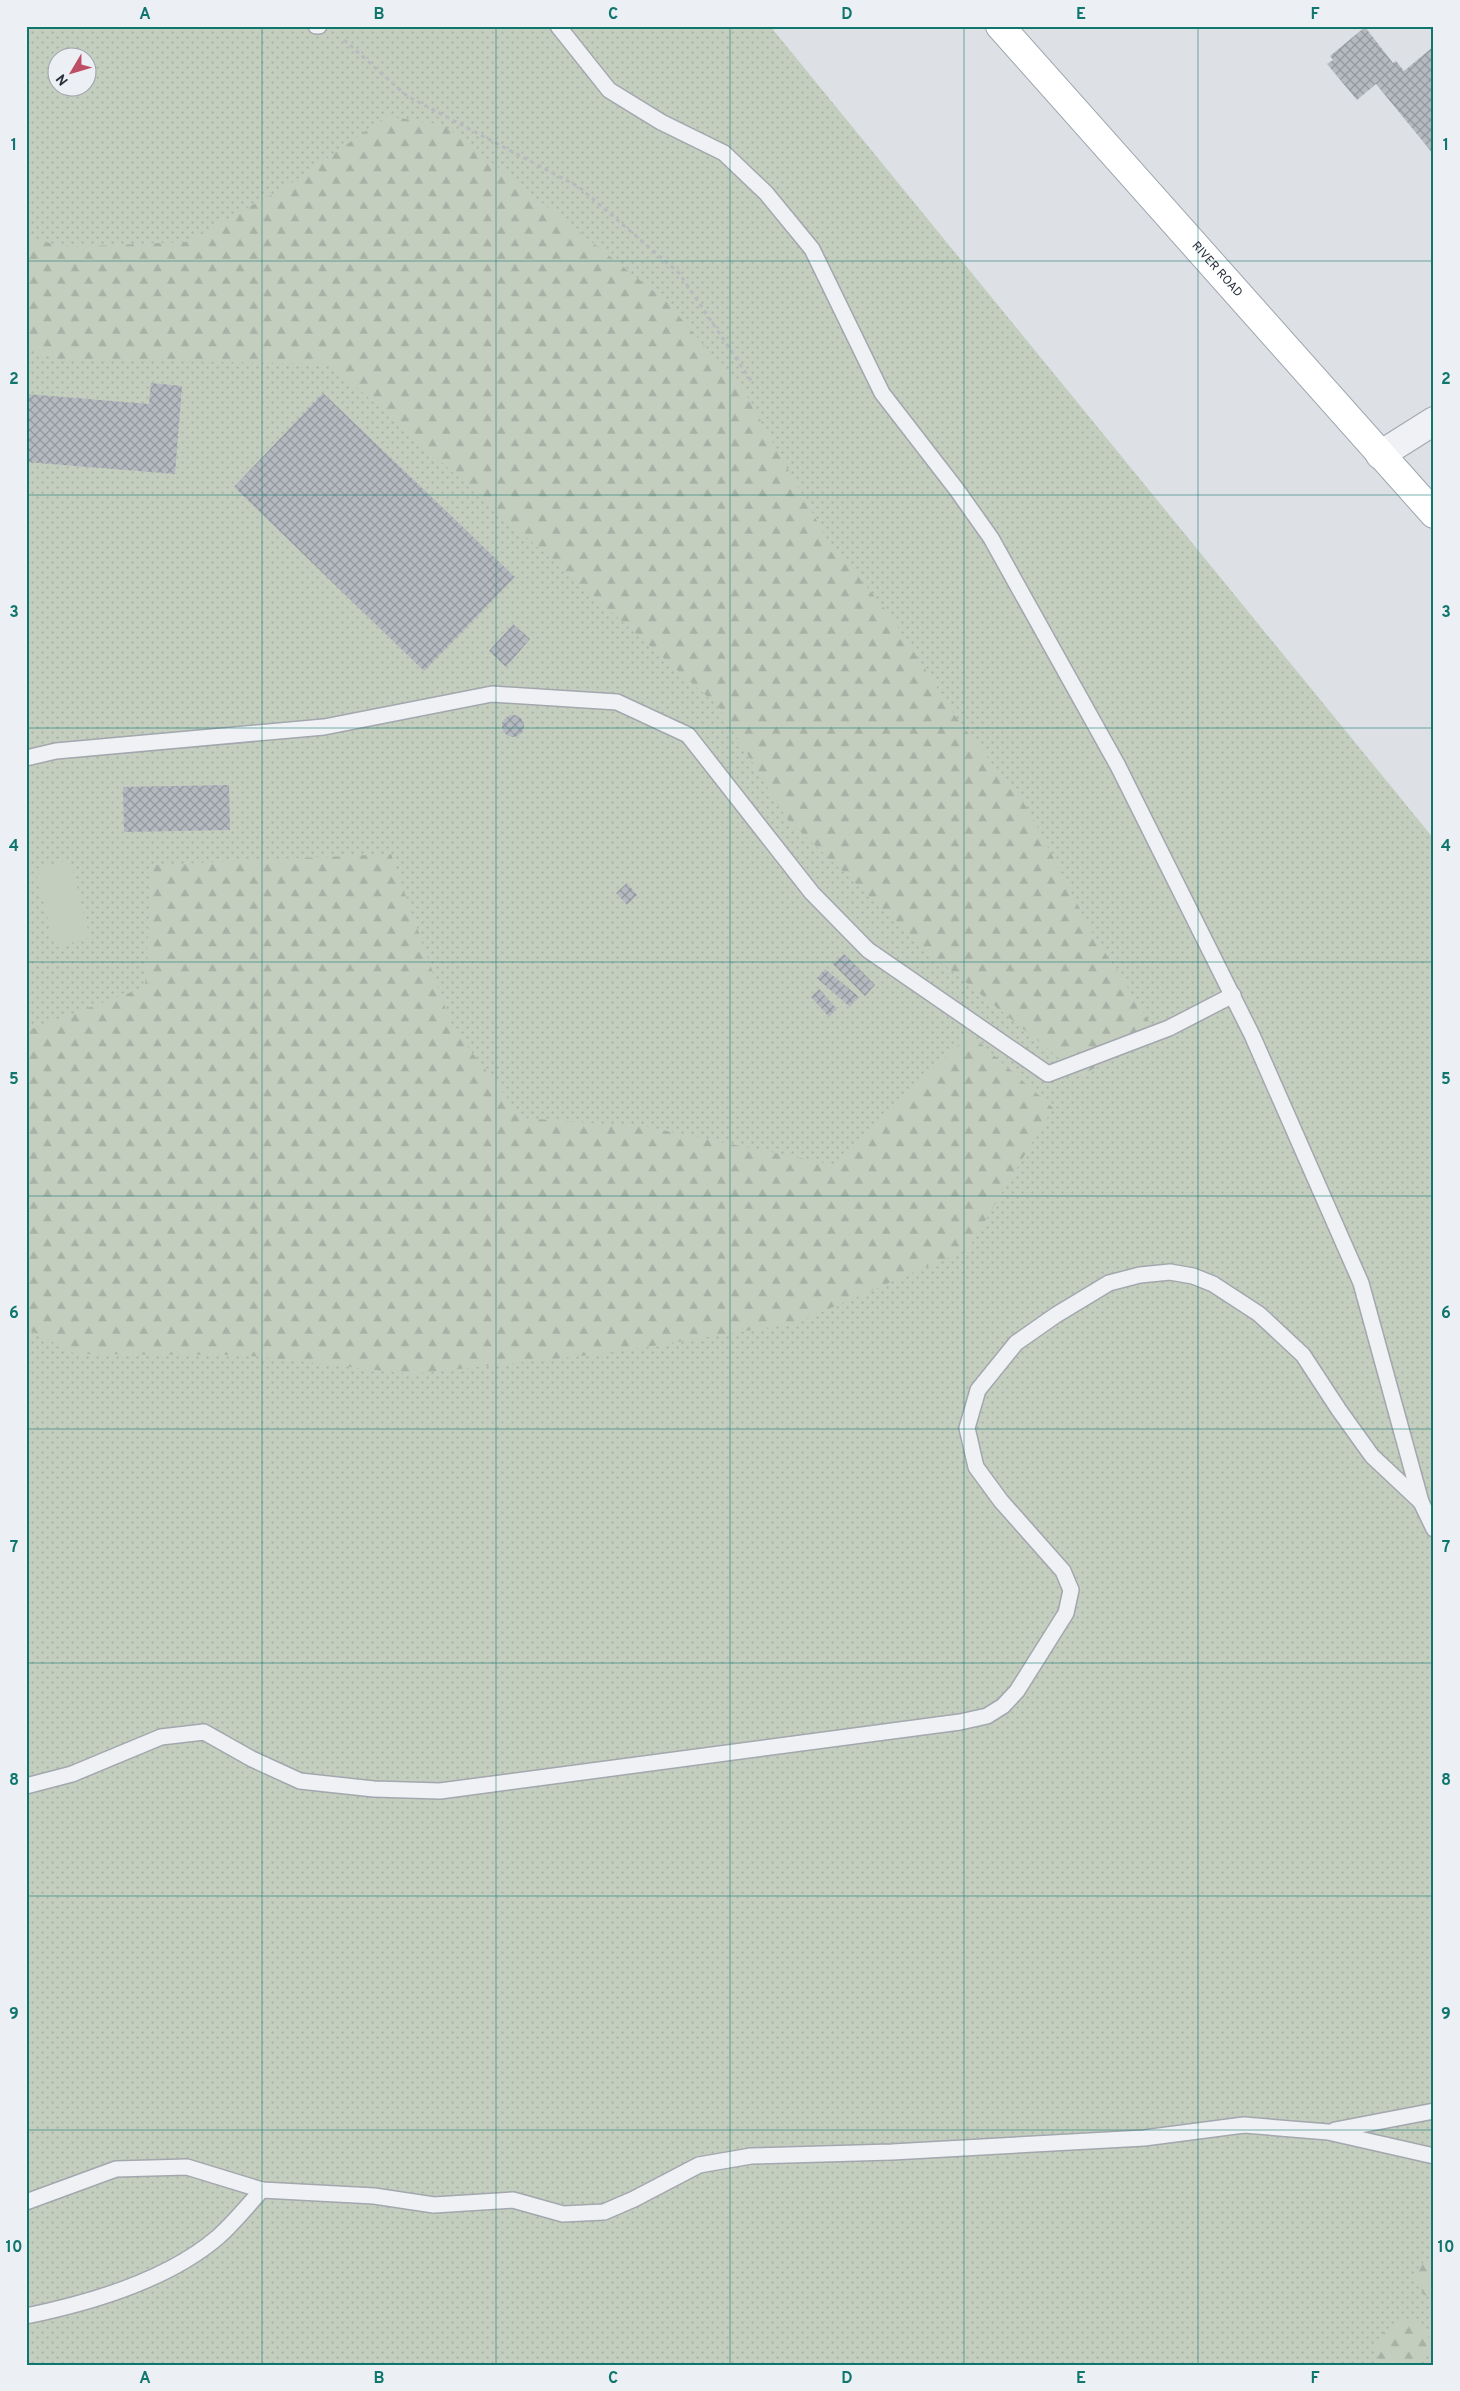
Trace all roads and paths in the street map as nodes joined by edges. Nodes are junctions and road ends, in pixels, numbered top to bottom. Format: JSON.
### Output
{"nodes":[{"id":1,"x":558,"y":26,"type":"edge"},
{"id":2,"x":1000,"y":26,"type":"edge"},
{"id":3,"x":341,"y":35,"type":"dead end"},
{"id":4,"x":752,"y":382,"type":"dead end"},
{"id":5,"x":1434,"y":421,"type":"edge"},
{"id":6,"x":1380,"y":455,"type":"junction"},
{"id":7,"x":1434,"y":514,"type":"edge"},
{"id":8,"x":26,"y":758,"type":"edge"},
{"id":9,"x":1233,"y":995,"type":"junction"},
{"id":10,"x":1421,"y":1502,"type":"junction"},
{"id":11,"x":1434,"y":1529,"type":"edge"},
{"id":12,"x":26,"y":1786,"type":"edge"},
{"id":13,"x":1434,"y":2111,"type":"edge"},
{"id":14,"x":1328,"y":2132,"type":"junction"},
{"id":15,"x":1434,"y":2156,"type":"edge"},
{"id":16,"x":262,"y":2190,"type":"junction"},
{"id":17,"x":26,"y":2202,"type":"edge"},
{"id":18,"x":26,"y":2316,"type":"edge"}],
"edges":[{"from":1,"to":9,"type":"lane"},
{"from":2,"to":6,"type":"main road","name":"RIVER ROAD"},
{"from":3,"to":4,"type":"path"},
{"from":5,"to":6,"type":"street"},
{"from":6,"to":7,"type":"main road","name":"RIVER ROAD"},
{"from":8,"to":9,"type":"lane"},
{"from":9,"to":10,"type":"lane"},
{"from":10,"to":11,"type":"lane"},
{"from":10,"to":12,"type":"lane"},
{"from":13,"to":14,"type":"lane"},
{"from":14,"to":15,"type":"lane"},
{"from":14,"to":16,"type":"lane"},
{"from":16,"to":17,"type":"lane"},
{"from":16,"to":18,"type":"lane"}]}
